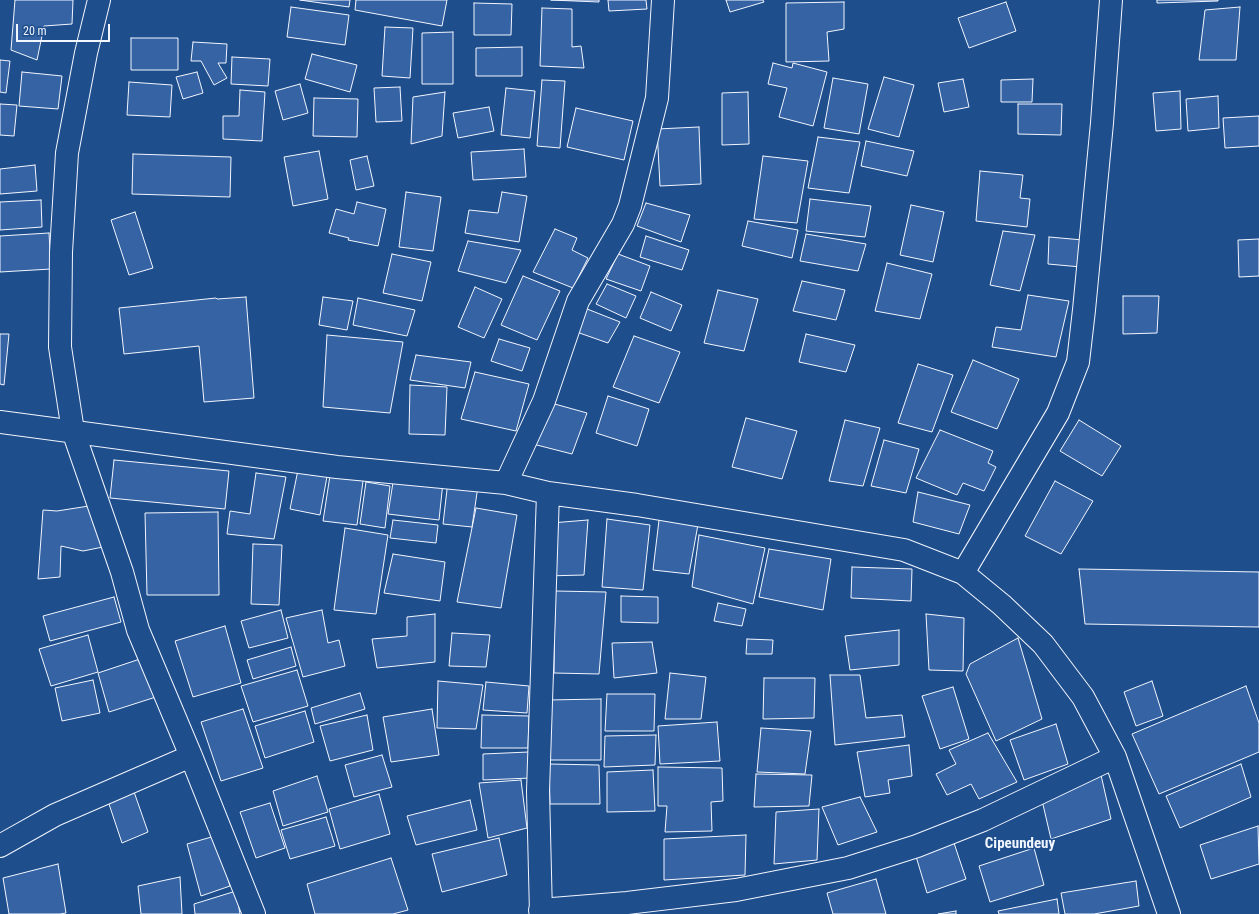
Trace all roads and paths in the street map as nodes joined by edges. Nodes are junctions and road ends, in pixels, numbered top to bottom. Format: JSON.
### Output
{"nodes":[{"id":1,"x":99,"y":0,"type":"edge"},
{"id":2,"x":662,"y":0,"type":"edge"},
{"id":3,"x":1111,"y":0,"type":"edge"},
{"id":4,"x":0,"y":422,"type":"edge"},
{"id":5,"x":73,"y":431,"type":"junction"},
{"id":6,"x":506,"y":483,"type":"junction"},
{"id":7,"x":548,"y":493,"type":"junction"},
{"id":8,"x":963,"y":574,"type":"junction"},
{"id":9,"x":191,"y":756,"type":"junction"},
{"id":10,"x":1115,"y":757,"type":"junction"},
{"id":11,"x":0,"y":846,"type":"edge"},
{"id":12,"x":540,"y":912,"type":"edge"},
{"id":13,"x":254,"y":914,"type":"edge"},
{"id":14,"x":1169,"y":914,"type":"edge"}],
"edges":[{"from":1,"to":5,"type":"street"},
{"from":2,"to":6,"type":"street"},
{"from":3,"to":8,"type":"street"},
{"from":4,"to":5,"type":"street"},
{"from":5,"to":6,"type":"street"},
{"from":5,"to":9,"type":"street"},
{"from":6,"to":7,"type":"street"},
{"from":7,"to":8,"type":"street"},
{"from":7,"to":12,"type":"street"},
{"from":8,"to":10,"type":"street"},
{"from":9,"to":11,"type":"street"},
{"from":9,"to":13,"type":"street"},
{"from":10,"to":12,"type":"street"},
{"from":10,"to":14,"type":"street"}]}
